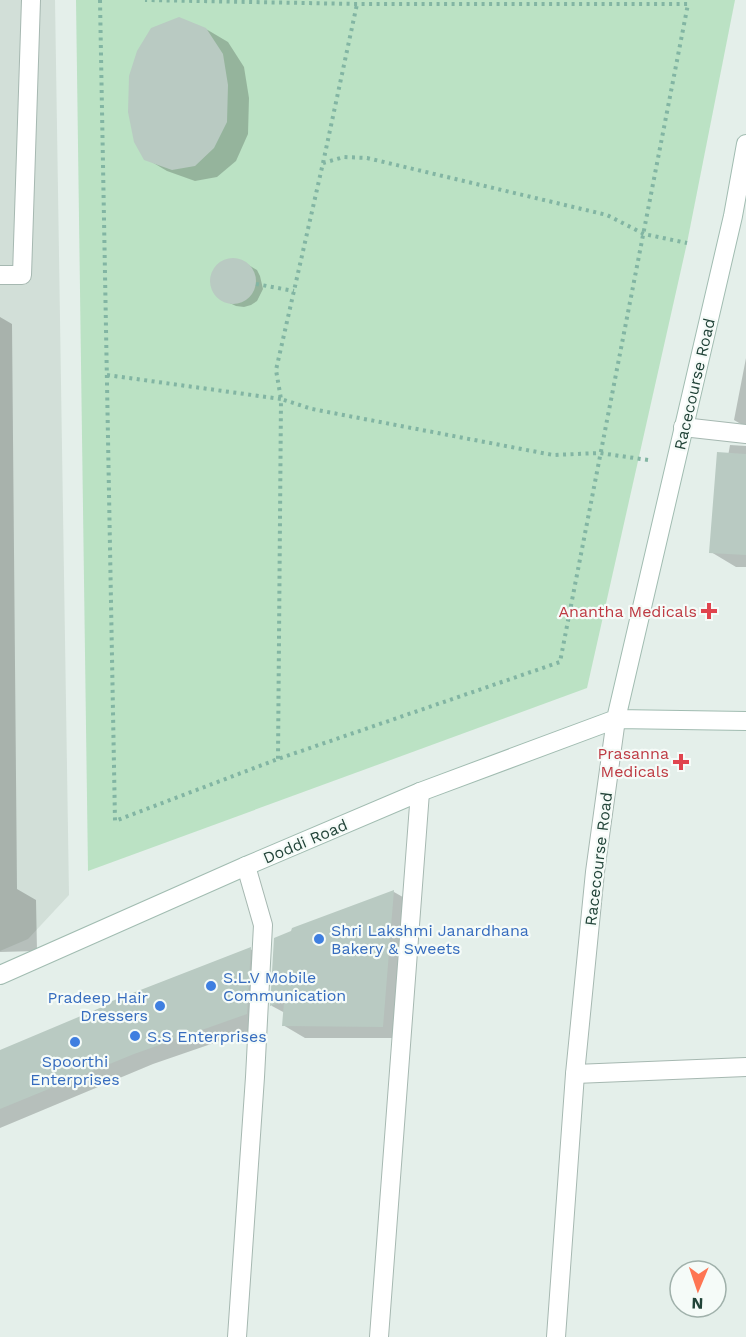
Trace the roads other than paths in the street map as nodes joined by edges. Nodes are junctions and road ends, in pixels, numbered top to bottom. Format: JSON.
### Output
{"nodes":[{"id":1,"x":31,"y":0,"type":"edge"},
{"id":2,"x":746,"y":144,"type":"edge"},
{"id":3,"x":0,"y":275,"type":"edge"},
{"id":4,"x":683,"y":427,"type":"junction"},
{"id":5,"x":746,"y":434,"type":"edge"},
{"id":6,"x":616,"y":718,"type":"junction"},
{"id":7,"x":746,"y":721,"type":"edge"},
{"id":8,"x":420,"y":792,"type":"junction"},
{"id":9,"x":246,"y":866,"type":"junction"},
{"id":10,"x":0,"y":975,"type":"edge"},
{"id":11,"x":746,"y":1067,"type":"edge"},
{"id":12,"x":575,"y":1074,"type":"junction"},
{"id":13,"x":237,"y":1337,"type":"edge"},
{"id":14,"x":379,"y":1337,"type":"edge"},
{"id":15,"x":556,"y":1337,"type":"edge"}],
"edges":[{"from":1,"to":3,"type":"street"},
{"from":2,"to":4,"type":"street","name":"Racecourse Road"},
{"from":4,"to":5,"type":"street"},
{"from":4,"to":6,"type":"street","name":"Racecourse Road"},
{"from":6,"to":7,"type":"street"},
{"from":6,"to":8,"type":"street","name":"Doddi Road"},
{"from":6,"to":12,"type":"street","name":"Racecourse Road"},
{"from":8,"to":9,"type":"street","name":"Doddi Road"},
{"from":8,"to":14,"type":"street"},
{"from":9,"to":10,"type":"street","name":"Doddi Road"},
{"from":9,"to":13,"type":"street"},
{"from":11,"to":12,"type":"street"},
{"from":12,"to":15,"type":"street","name":"Racecourse Road"}]}
